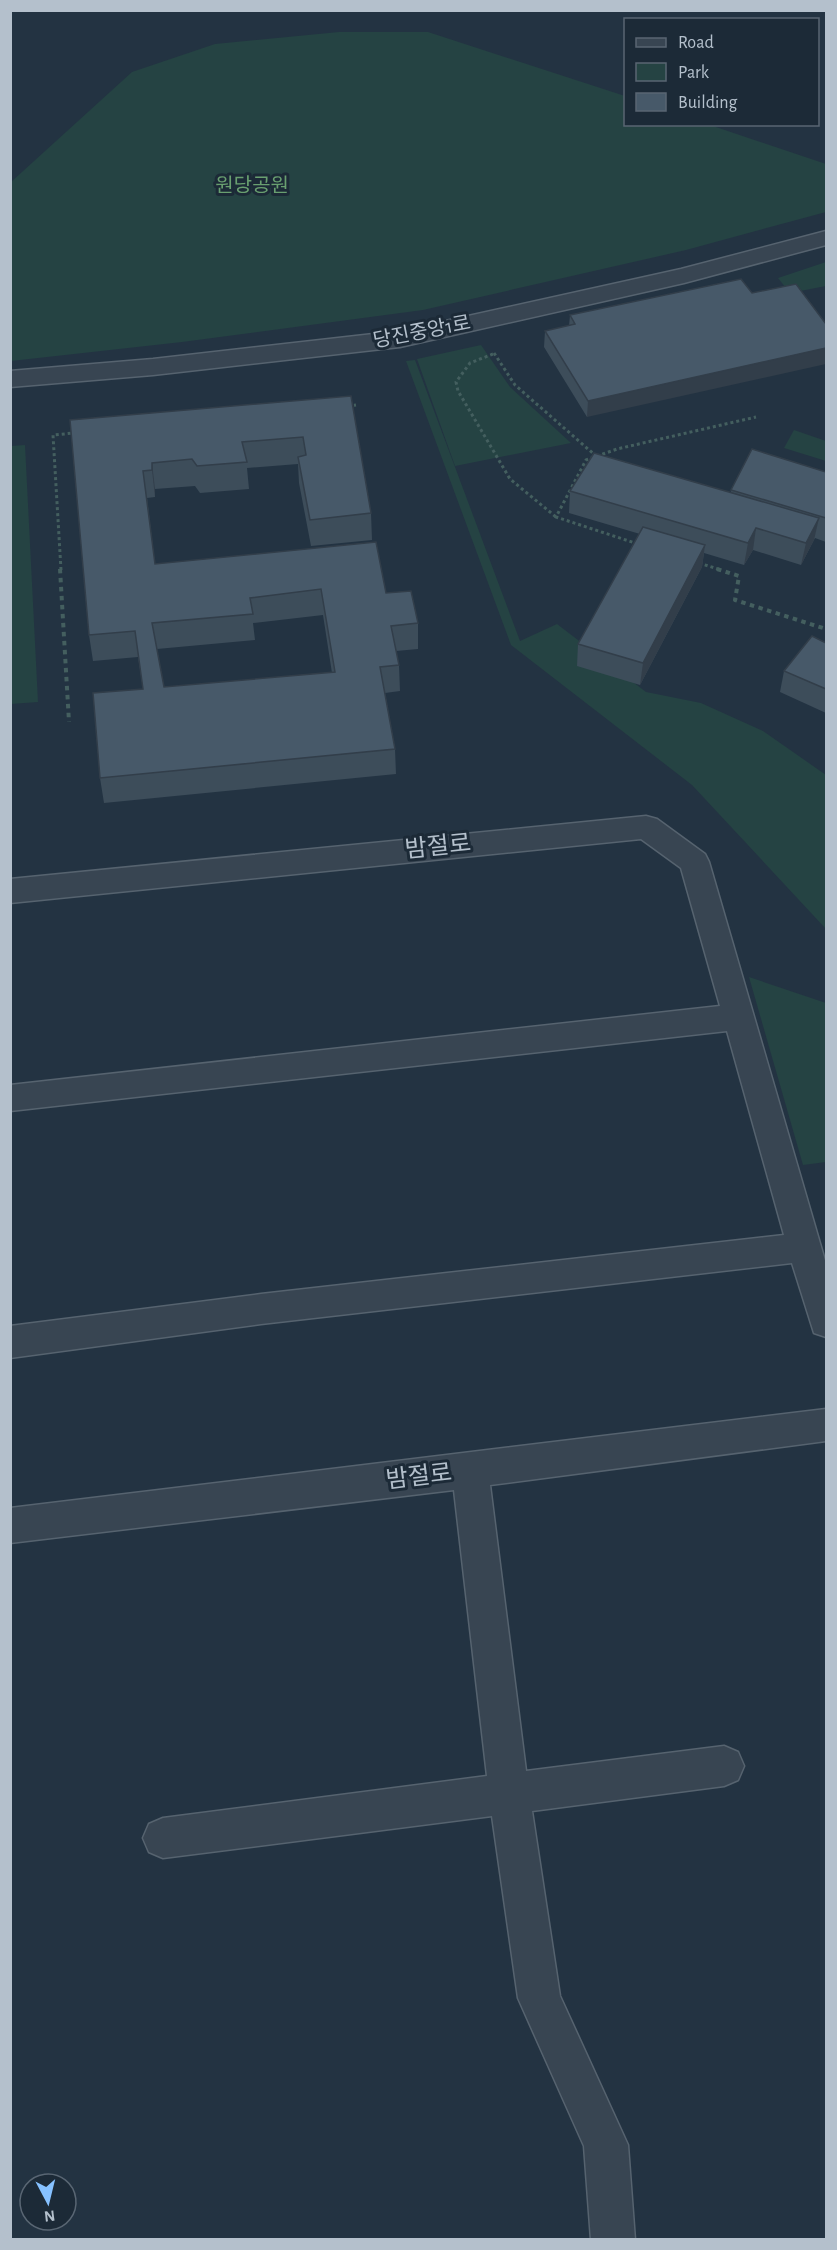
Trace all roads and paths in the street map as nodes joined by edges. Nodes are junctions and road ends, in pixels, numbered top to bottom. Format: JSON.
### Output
{"nodes":[{"id":1,"x":826,"y":238,"type":"edge"},
{"id":2,"x":491,"y":348,"type":"dead end"},
{"id":3,"x":494,"y":354,"type":"junction"},
{"id":4,"x":10,"y":379,"type":"edge"},
{"id":5,"x":356,"y":405,"type":"dead end"},
{"id":6,"x":344,"y":406,"type":"edge"},
{"id":7,"x":756,"y":417,"type":"dead end"},
{"id":8,"x":77,"y":433,"type":"edge"},
{"id":9,"x":596,"y":456,"type":"junction"},
{"id":10,"x":556,"y":517,"type":"junction"},
{"id":11,"x":642,"y":545,"type":"edge"},
{"id":12,"x":696,"y":562,"type":"edge"},
{"id":13,"x":826,"y":629,"type":"edge"},
{"id":14,"x":69,"y":722,"type":"dead end"},
{"id":15,"x":10,"y":891,"type":"edge"},
{"id":16,"x":738,"y":1017,"type":"junction"},
{"id":17,"x":10,"y":1098,"type":"edge"},
{"id":18,"x":805,"y":1247,"type":"junction"},
{"id":19,"x":826,"y":1322,"type":"edge"},
{"id":20,"x":10,"y":1342,"type":"edge"},
{"id":21,"x":826,"y":1425,"type":"edge"},
{"id":22,"x":470,"y":1471,"type":"junction"},
{"id":23,"x":10,"y":1526,"type":"edge"},
{"id":24,"x":724,"y":1766,"type":"dead end"},
{"id":25,"x":509,"y":1793,"type":"junction"},
{"id":26,"x":163,"y":1838,"type":"dead end"},
{"id":27,"x":613,"y":2240,"type":"edge"}],
"edges":[{"from":1,"to":4,"type":"street","name":"당진중앙1로"},
{"from":2,"to":3,"type":"path"},
{"from":3,"to":9,"type":"path"},
{"from":3,"to":10,"type":"path"},
{"from":5,"to":6,"type":"path"},
{"from":7,"to":9,"type":"path"},
{"from":8,"to":14,"type":"path"},
{"from":9,"to":10,"type":"path"},
{"from":10,"to":11,"type":"path"},
{"from":12,"to":13,"type":"path"},
{"from":15,"to":16,"type":"street","name":"밤절로"},
{"from":16,"to":17,"type":"street"},
{"from":16,"to":18,"type":"street","name":"밤절로"},
{"from":18,"to":19,"type":"street","name":"밤절로"},
{"from":18,"to":20,"type":"street"},
{"from":21,"to":22,"type":"street","name":"밤절로"},
{"from":22,"to":23,"type":"street","name":"밤절로"},
{"from":22,"to":25,"type":"street"},
{"from":24,"to":25,"type":"street"},
{"from":25,"to":26,"type":"street"},
{"from":25,"to":27,"type":"street"}]}
